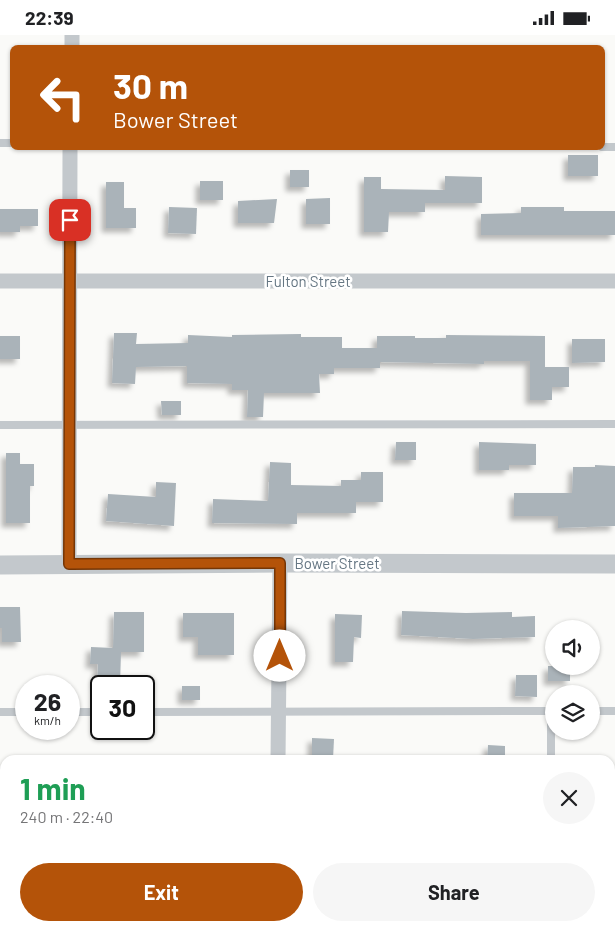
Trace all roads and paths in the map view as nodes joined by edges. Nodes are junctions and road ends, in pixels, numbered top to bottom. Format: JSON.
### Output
{"nodes":[{"id":1,"x":70,"y":150,"type":"edge"},
{"id":2,"x":0,"y":281,"type":"edge"},
{"id":3,"x":70,"y":281,"type":"junction"},
{"id":4,"x":615,"y":281,"type":"edge"},
{"id":5,"x":0,"y":425,"type":"edge"},
{"id":6,"x":70,"y":425,"type":"junction"},
{"id":7,"x":615,"y":425,"type":"edge"},
{"id":8,"x":280,"y":563,"type":"junction"},
{"id":9,"x":69,"y":564,"type":"junction"},
{"id":10,"x":615,"y":564,"type":"edge"},
{"id":11,"x":0,"y":565,"type":"edge"},
{"id":12,"x":545,"y":711,"type":"edge"},
{"id":13,"x":600,"y":711,"type":"edge"},
{"id":14,"x":615,"y":711,"type":"edge"},
{"id":15,"x":0,"y":712,"type":"edge"},
{"id":16,"x":15,"y":712,"type":"edge"},
{"id":17,"x":155,"y":712,"type":"edge"},
{"id":18,"x":279,"y":713,"type":"junction"},
{"id":19,"x":552,"y":740,"type":"edge"},
{"id":20,"x":278,"y":755,"type":"edge"},
{"id":21,"x":551,"y":755,"type":"edge"}],
"edges":[{"from":1,"to":3,"type":"street"},
{"from":2,"to":3,"type":"street","name":"Fulton Street"},
{"from":3,"to":4,"type":"street","name":"Fulton Street"},
{"from":3,"to":6,"type":"street"},
{"from":5,"to":6,"type":"lane"},
{"from":6,"to":7,"type":"lane"},
{"from":6,"to":9,"type":"street"},
{"from":8,"to":9,"type":"street","name":"Bower Street"},
{"from":8,"to":10,"type":"street","name":"Bower Street"},
{"from":8,"to":18,"type":"street"},
{"from":9,"to":11,"type":"street","name":"Bower Street"},
{"from":12,"to":18,"type":"lane"},
{"from":13,"to":14,"type":"lane"},
{"from":15,"to":16,"type":"lane"},
{"from":17,"to":18,"type":"lane"},
{"from":18,"to":20,"type":"street"},
{"from":19,"to":21,"type":"lane"}]}
